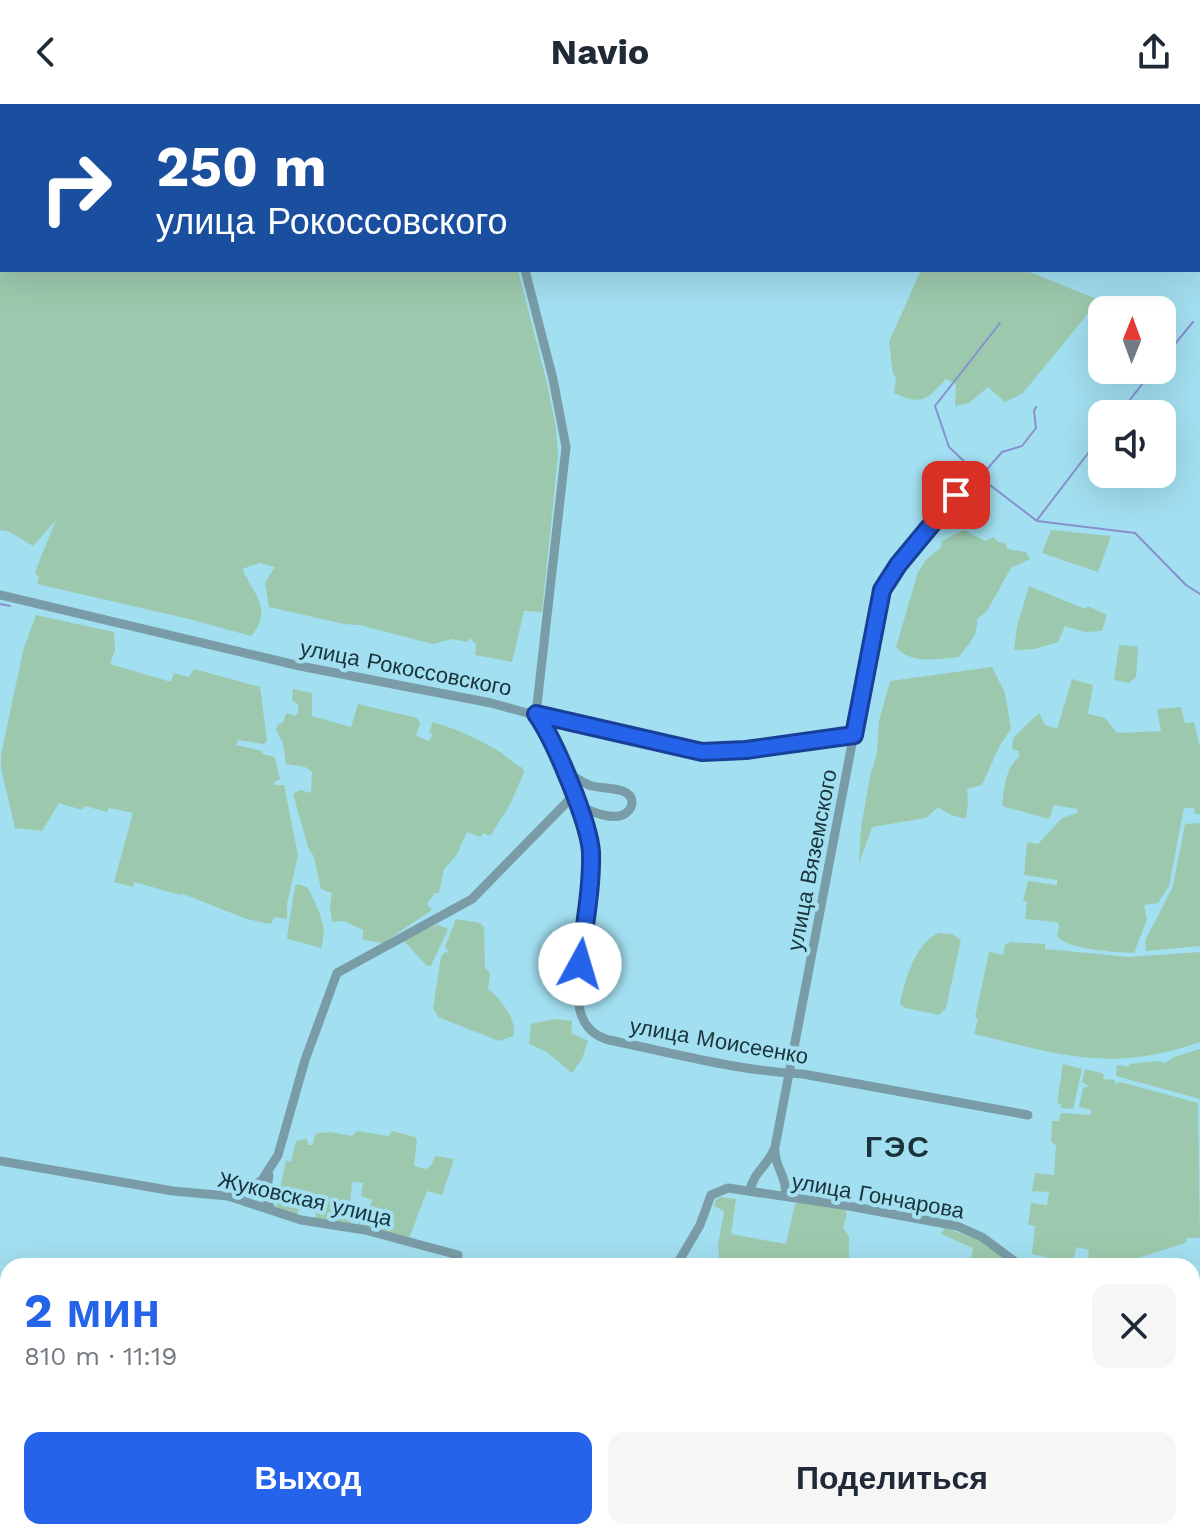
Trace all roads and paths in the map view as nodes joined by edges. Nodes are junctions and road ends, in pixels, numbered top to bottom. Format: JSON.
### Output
{"nodes":[{"id":1,"x":526,"y":272,"type":"edge"},
{"id":2,"x":977,"y":469,"type":"dead end"},
{"id":3,"x":0,"y":595,"type":"edge"},
{"id":4,"x":536,"y":714,"type":"junction"},
{"id":5,"x":854,"y":735,"type":"junction"},
{"id":6,"x":562,"y":767,"type":"junction"},
{"id":7,"x":574,"y":795,"type":"junction"},
{"id":8,"x":578,"y":806,"type":"junction"},
{"id":9,"x":790,"y":1074,"type":"junction"},
{"id":10,"x":1028,"y":1115,"type":"dead end"},
{"id":11,"x":775,"y":1147,"type":"junction"},
{"id":12,"x":0,"y":1161,"type":"edge"},
{"id":13,"x":761,"y":1168,"type":"junction"},
{"id":14,"x":271,"y":1170,"type":"junction"},
{"id":15,"x":780,"y":1171,"type":"junction"},
{"id":16,"x":750,"y":1191,"type":"junction"},
{"id":17,"x":228,"y":1196,"type":"junction"},
{"id":18,"x":785,"y":1196,"type":"junction"},
{"id":19,"x":271,"y":1209,"type":"junction"},
{"id":20,"x":458,"y":1255,"type":"dead end"},
{"id":21,"x":681,"y":1258,"type":"edge"},
{"id":22,"x":1007,"y":1258,"type":"edge"}],
"edges":[{"from":1,"to":4,"type":"street"},
{"from":2,"to":5,"type":"street","name":"улица Вяземского"},
{"from":3,"to":4,"type":"street","name":"улица Рокоссовского"},
{"from":4,"to":5,"type":"street","name":"улица Рокоссовского"},
{"from":4,"to":6,"type":"street","name":"улица Моисеенко"},
{"from":5,"to":9,"type":"street","name":"улица Вяземского"},
{"from":6,"to":7,"type":"street","name":"улица Моисеенко"},
{"from":6,"to":8,"type":"street"},
{"from":7,"to":8,"type":"street","name":"улица Моисеенко"},
{"from":7,"to":14,"type":"street"},
{"from":8,"to":9,"type":"street","name":"улица Моисеенко"},
{"from":9,"to":10,"type":"street","name":"улица Моисеенко"},
{"from":9,"to":11,"type":"street","name":"улица Вяземского"},
{"from":11,"to":13,"type":"street"},
{"from":11,"to":15,"type":"street"},
{"from":12,"to":17,"type":"street","name":"Жуковская улица"},
{"from":13,"to":15,"type":"street"},
{"from":13,"to":16,"type":"street"},
{"from":14,"to":17,"type":"street"},
{"from":14,"to":19,"type":"street"},
{"from":15,"to":18,"type":"street"},
{"from":16,"to":18,"type":"street","name":"улица Гончарова"},
{"from":16,"to":21,"type":"street","name":"улица Гончарова"},
{"from":17,"to":19,"type":"street","name":"Жуковская улица"},
{"from":18,"to":22,"type":"street","name":"улица Гончарова"},
{"from":19,"to":20,"type":"street","name":"Жуковская улица"}]}
